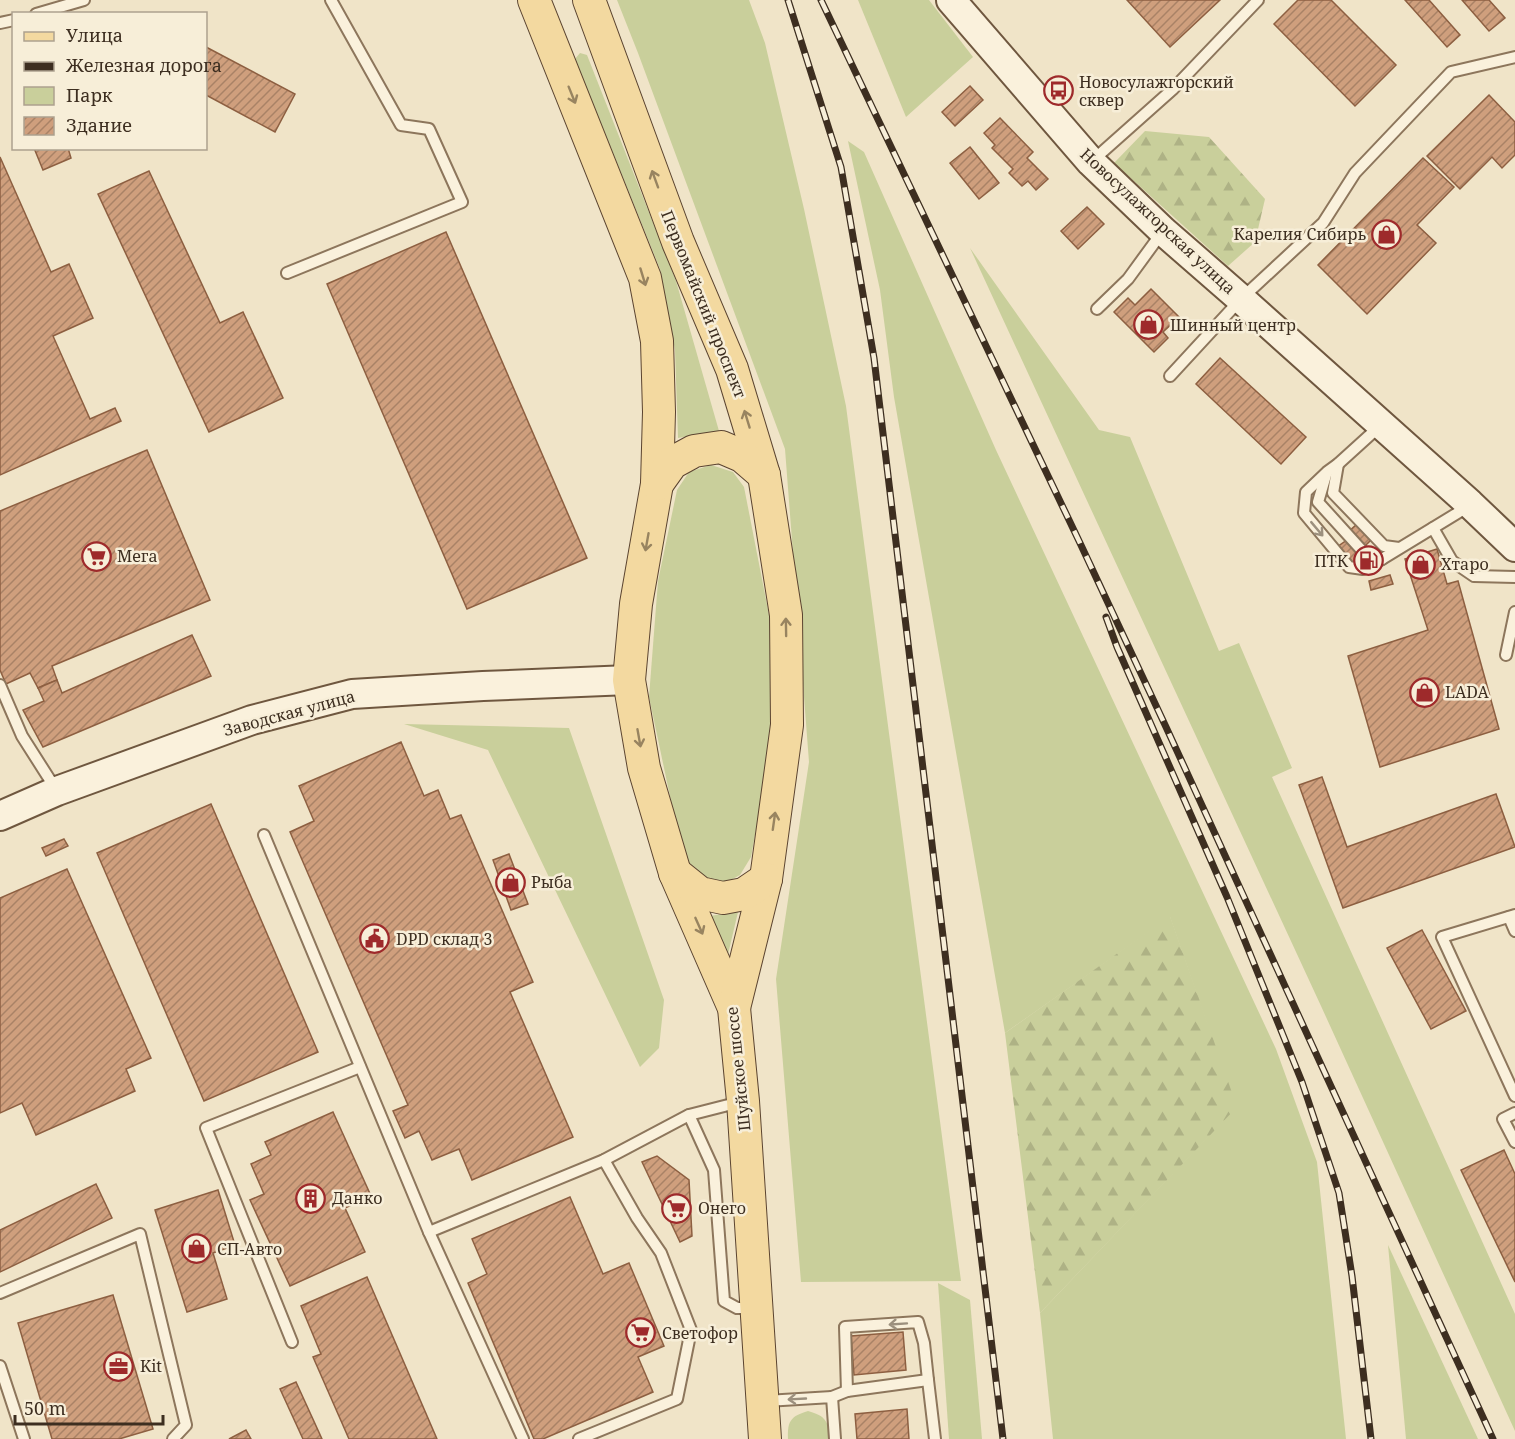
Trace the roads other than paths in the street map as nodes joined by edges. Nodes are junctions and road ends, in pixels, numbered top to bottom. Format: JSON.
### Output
{"nodes":[{"id":1,"x":84,"y":0,"type":"edge"},
{"id":2,"x":331,"y":0,"type":"edge"},
{"id":3,"x":534,"y":0,"type":"edge"},
{"id":4,"x":1258,"y":0,"type":"edge"},
{"id":5,"x":954,"y":1,"type":"edge"},
{"id":6,"x":593,"y":11,"type":"edge"},
{"id":7,"x":43,"y":12,"type":"edge"},
{"id":8,"x":550,"y":41,"type":"junction"},
{"id":9,"x":1515,"y":57,"type":"edge"},
{"id":10,"x":1090,"y":162,"type":"junction"},
{"id":11,"x":1163,"y":231,"type":"junction"},
{"id":12,"x":287,"y":273,"type":"dead end"},
{"id":13,"x":1241,"y":299,"type":"junction"},
{"id":14,"x":1097,"y":309,"type":"dead end"},
{"id":15,"x":1170,"y":376,"type":"dead end"},
{"id":16,"x":1381,"y":425,"type":"junction"},
{"id":17,"x":1338,"y":464,"type":"junction"},
{"id":18,"x":1327,"y":472,"type":"junction"},
{"id":19,"x":764,"y":475,"type":"junction"},
{"id":20,"x":657,"y":484,"type":"junction"},
{"id":21,"x":1470,"y":504,"type":"junction"},
{"id":22,"x":1432,"y":528,"type":"junction"},
{"id":23,"x":1515,"y":547,"type":"edge"},
{"id":24,"x":1399,"y":548,"type":"junction"},
{"id":25,"x":1382,"y":559,"type":"junction"},
{"id":26,"x":1515,"y":577,"type":"edge"},
{"id":27,"x":1515,"y":612,"type":"edge"},
{"id":28,"x":1506,"y":655,"type":"dead end"},
{"id":29,"x":629,"y":680,"type":"junction"},
{"id":30,"x":0,"y":686,"type":"edge"},
{"id":31,"x":57,"y":791,"type":"junction"},
{"id":32,"x":0,"y":816,"type":"edge"},
{"id":33,"x":264,"y":835,"type":"dead end"},
{"id":34,"x":675,"y":873,"type":"junction"},
{"id":35,"x":766,"y":879,"type":"junction"},
{"id":36,"x":1512,"y":916,"type":"edge"},
{"id":37,"x":1515,"y":931,"type":"edge"},
{"id":38,"x":734,"y":1008,"type":"junction"},
{"id":39,"x":360,"y":1067,"type":"junction"},
{"id":40,"x":1515,"y":1096,"type":"edge"},
{"id":41,"x":743,"y":1101,"type":"junction"},
{"id":42,"x":1515,"y":1113,"type":"edge"},
{"id":43,"x":689,"y":1115,"type":"junction"},
{"id":44,"x":1515,"y":1142,"type":"edge"},
{"id":45,"x":604,"y":1160,"type":"junction"},
{"id":46,"x":429,"y":1232,"type":"junction"},
{"id":47,"x":0,"y":1293,"type":"edge"},
{"id":48,"x":756,"y":1308,"type":"junction"},
{"id":49,"x":292,"y":1342,"type":"dead end"},
{"id":50,"x":0,"y":1366,"type":"edge"},
{"id":51,"x":928,"y":1380,"type":"junction"},
{"id":52,"x":847,"y":1391,"type":"junction"},
{"id":53,"x":832,"y":1397,"type":"junction"},
{"id":54,"x":763,"y":1401,"type":"junction"},
{"id":55,"x":24,"y":1439,"type":"edge"},
{"id":56,"x":173,"y":1439,"type":"edge"},
{"id":57,"x":523,"y":1439,"type":"edge"},
{"id":58,"x":579,"y":1439,"type":"edge"},
{"id":59,"x":765,"y":1439,"type":"edge"},
{"id":60,"x":835,"y":1439,"type":"edge"},
{"id":61,"x":935,"y":1439,"type":"edge"}],
"edges":[{"from":1,"to":7,"type":"lane"},
{"from":2,"to":12,"type":"lane"},
{"from":3,"to":8,"type":"main road"},
{"from":4,"to":10,"type":"lane"},
{"from":5,"to":10,"type":"main road","name":"Новосулажгорская улица"},
{"from":6,"to":8,"type":"main road"},
{"from":19,"to":6,"type":"main road","name":"Первомайский проспект","one_way":true},
{"from":8,"to":20,"type":"main road","one_way":true},
{"from":9,"to":13,"type":"lane"},
{"from":10,"to":11,"type":"main road","name":"Новосулажгорская улица"},
{"from":11,"to":13,"type":"main road","name":"Новосулажгорская улица"},
{"from":11,"to":14,"type":"lane"},
{"from":13,"to":15,"type":"lane"},
{"from":13,"to":16,"type":"main road","name":"Новосулажгорская улица"},
{"from":16,"to":17,"type":"lane"},
{"from":16,"to":21,"type":"main road","name":"Новосулажгорская улица"},
{"from":17,"to":18,"type":"lane"},
{"from":17,"to":24,"type":"lane"},
{"from":18,"to":25,"type":"lane"},
{"from":18,"to":25,"type":"lane","one_way":true},
{"from":19,"to":20,"type":"main road"},
{"from":35,"to":19,"type":"main road","name":"Первомайский проспект","one_way":true},
{"from":20,"to":29,"type":"main road","one_way":true},
{"from":21,"to":22,"type":"lane"},
{"from":21,"to":23,"type":"main road","name":"Новосулажгорская улица"},
{"from":22,"to":24,"type":"lane"},
{"from":22,"to":26,"type":"lane"},
{"from":24,"to":25,"type":"lane"},
{"from":27,"to":28,"type":"lane"},
{"from":29,"to":31,"type":"main road","name":"Заводская улица"},
{"from":29,"to":34,"type":"main road","name":"Шуйское шоссе","one_way":true},
{"from":30,"to":31,"type":"lane"},
{"from":31,"to":32,"type":"main road","name":"Заводская улица"},
{"from":33,"to":39,"type":"lane"},
{"from":34,"to":35,"type":"main road"},
{"from":34,"to":38,"type":"main road","name":"Шуйское шоссе","one_way":true},
{"from":35,"to":38,"type":"main road","name":"Первомайский проспект"},
{"from":36,"to":37,"type":"lane"},
{"from":36,"to":40,"type":"lane"},
{"from":38,"to":41,"type":"main road","name":"Шуйское шоссе"},
{"from":39,"to":46,"type":"lane"},
{"from":39,"to":49,"type":"lane"},
{"from":41,"to":43,"type":"lane"},
{"from":41,"to":48,"type":"main road","name":"Шуйское шоссе"},
{"from":42,"to":44,"type":"lane"},
{"from":43,"to":45,"type":"lane"},
{"from":43,"to":48,"type":"lane"},
{"from":45,"to":46,"type":"lane"},
{"from":45,"to":58,"type":"lane"},
{"from":46,"to":57,"type":"lane"},
{"from":47,"to":56,"type":"lane"},
{"from":48,"to":54,"type":"main road","name":"Шуйское шоссе"},
{"from":50,"to":55,"type":"lane"},
{"from":51,"to":52,"type":"lane"},
{"from":51,"to":52,"type":"lane","one_way":true},
{"from":51,"to":61,"type":"lane"},
{"from":52,"to":53,"type":"lane"},
{"from":53,"to":54,"type":"lane","one_way":true},
{"from":53,"to":60,"type":"lane"},
{"from":54,"to":59,"type":"main road","name":"Шуйское шоссе"}]}
